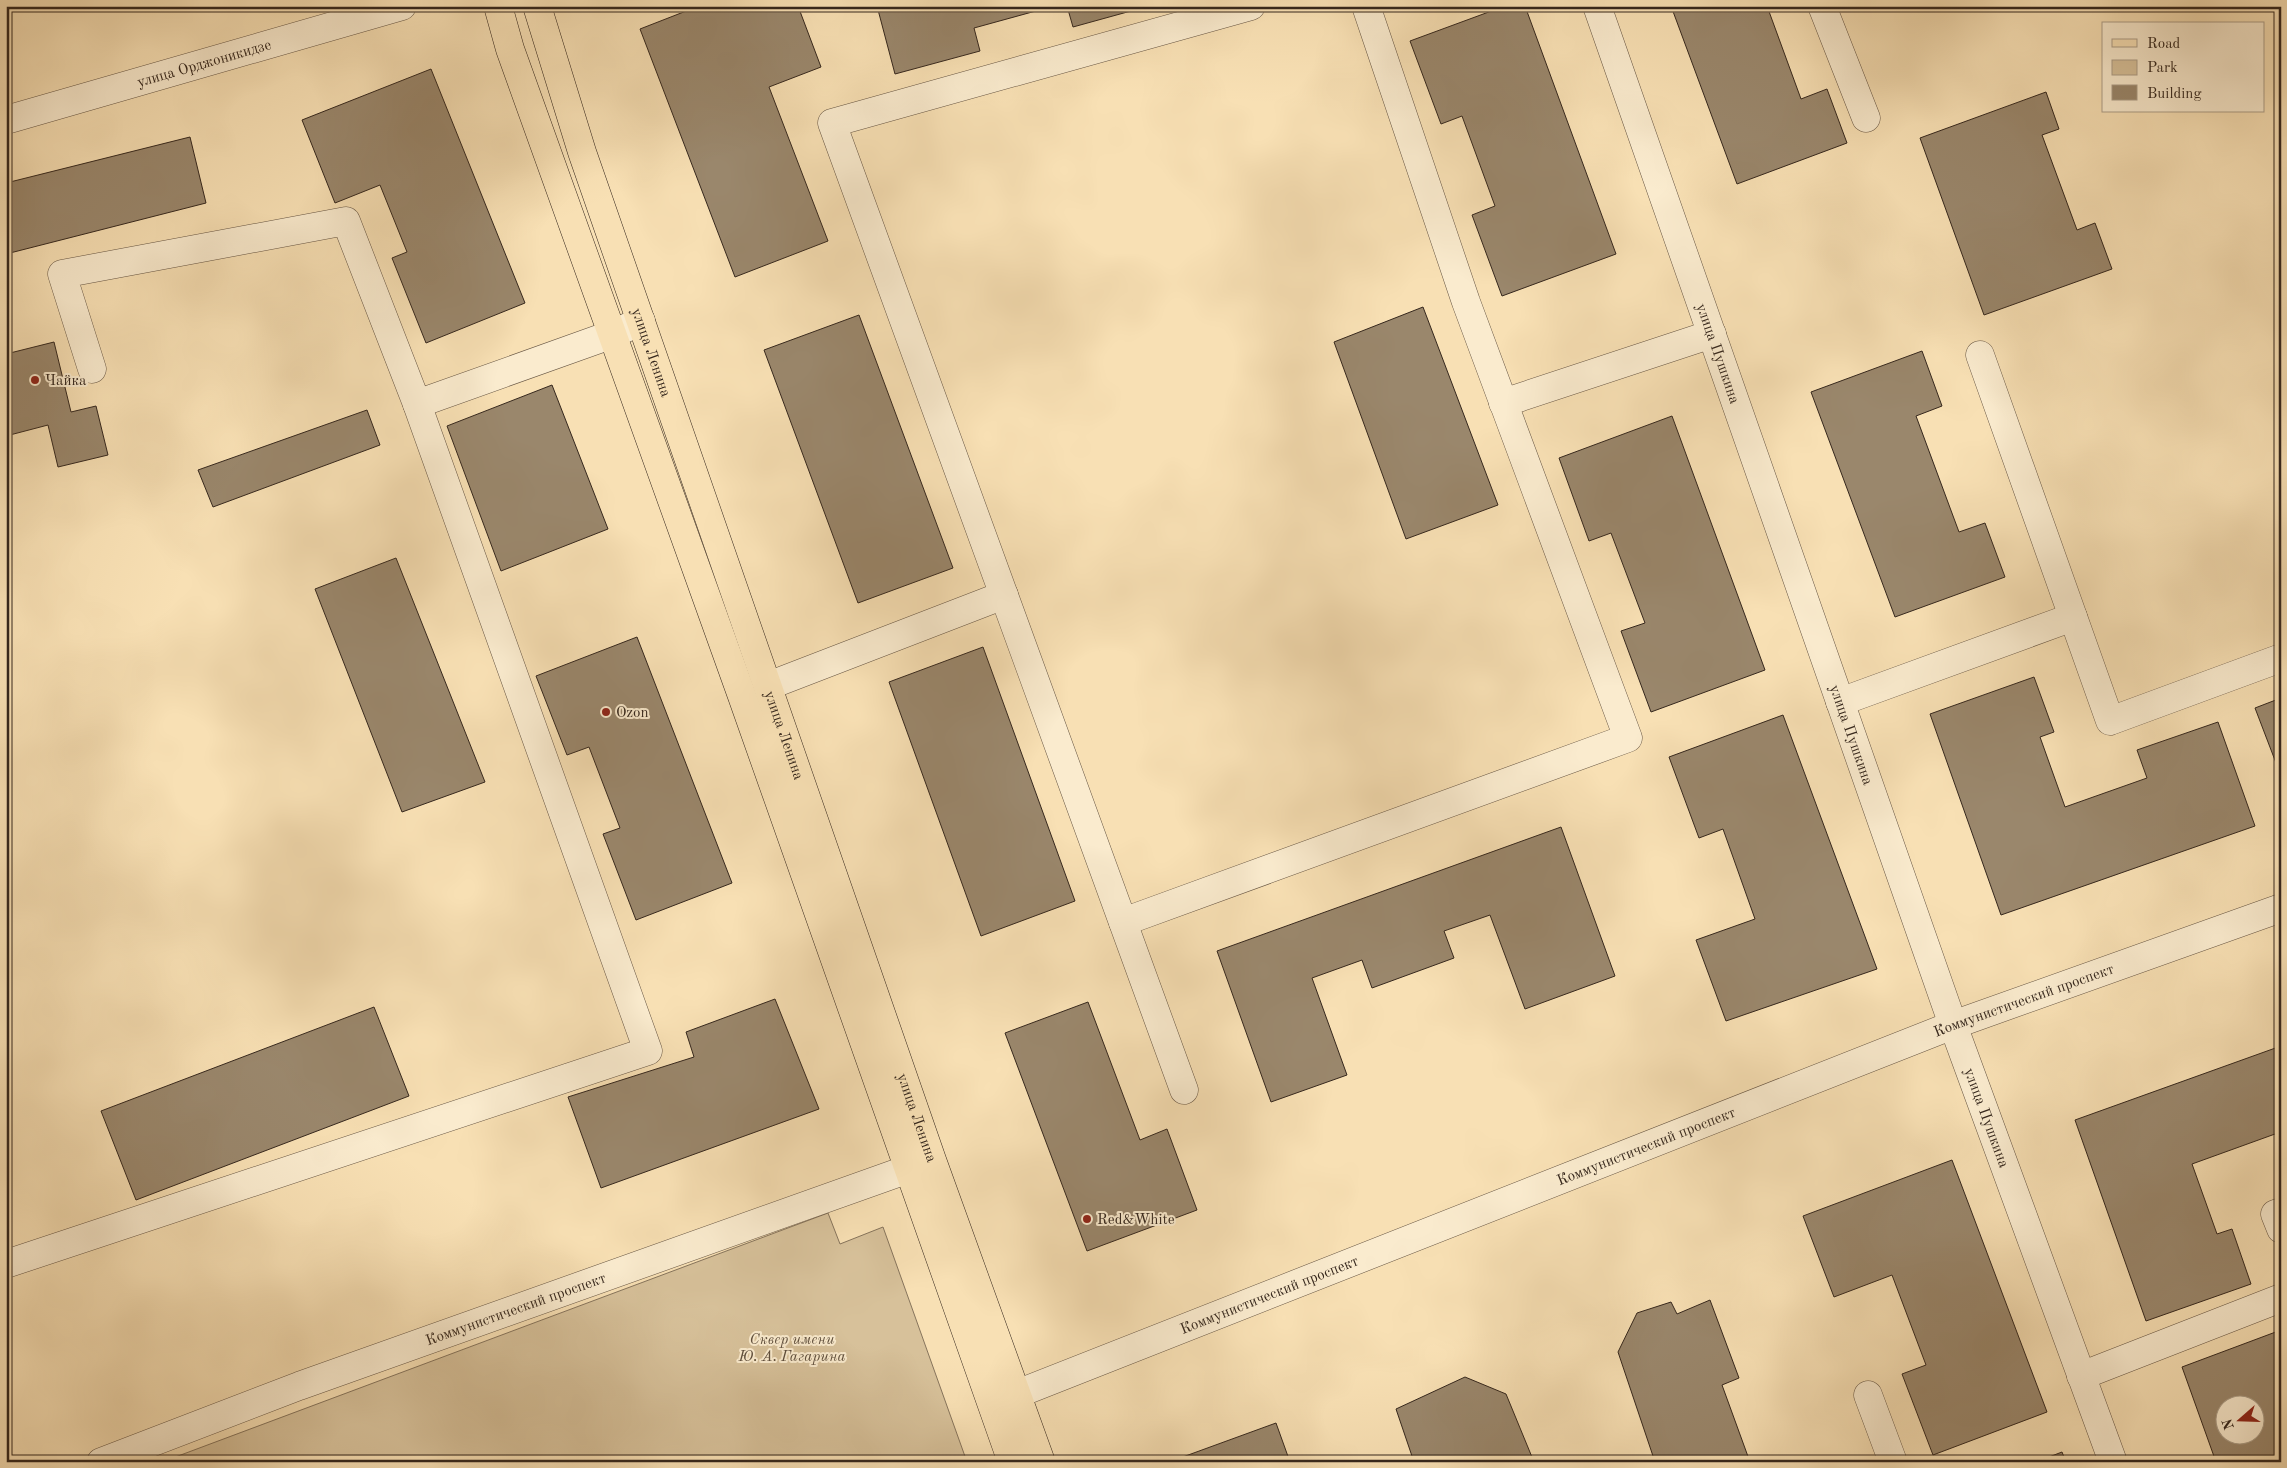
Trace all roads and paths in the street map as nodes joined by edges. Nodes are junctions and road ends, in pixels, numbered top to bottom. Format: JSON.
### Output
{"nodes":[{"id":1,"x":402,"y":6,"type":"edge"},
{"id":2,"x":498,"y":6,"type":"edge"},
{"id":3,"x":537,"y":6,"type":"edge"},
{"id":4,"x":1251,"y":6,"type":"edge"},
{"id":5,"x":1366,"y":6,"type":"edge"},
{"id":6,"x":1597,"y":6,"type":"edge"},
{"id":7,"x":1822,"y":6,"type":"edge"},
{"id":8,"x":1866,"y":118,"type":"dead end"},
{"id":9,"x":6,"y":120,"type":"edge"},
{"id":10,"x":641,"y":321,"type":"junction"},
{"id":11,"x":613,"y":334,"type":"junction"},
{"id":12,"x":1712,"y":334,"type":"junction"},
{"id":13,"x":1980,"y":355,"type":"dead end"},
{"id":14,"x":92,"y":369,"type":"dead end"},
{"id":15,"x":1503,"y":402,"type":"junction"},
{"id":16,"x":417,"y":404,"type":"junction"},
{"id":17,"x":1004,"y":595,"type":"junction"},
{"id":18,"x":2074,"y":617,"type":"junction"},
{"id":19,"x":2281,"y":658,"type":"edge"},
{"id":20,"x":768,"y":686,"type":"junction"},
{"id":21,"x":742,"y":696,"type":"junction"},
{"id":22,"x":1840,"y":702,"type":"junction"},
{"id":23,"x":2281,"y":908,"type":"edge"},
{"id":24,"x":1123,"y":922,"type":"junction"},
{"id":25,"x":1953,"y":1026,"type":"junction"},
{"id":26,"x":1184,"y":1090,"type":"dead end"},
{"id":27,"x":920,"y":1165,"type":"junction"},
{"id":28,"x":2281,"y":1212,"type":"edge"},
{"id":29,"x":2281,"y":1230,"type":"edge"},
{"id":30,"x":6,"y":1264,"type":"edge"},
{"id":31,"x":2281,"y":1298,"type":"edge"},
{"id":32,"x":2081,"y":1376,"type":"junction"},
{"id":33,"x":1017,"y":1394,"type":"junction"},
{"id":34,"x":1868,"y":1395,"type":"dead end"},
{"id":35,"x":101,"y":1462,"type":"edge"},
{"id":36,"x":1012,"y":1462,"type":"edge"},
{"id":37,"x":1041,"y":1462,"type":"edge"},
{"id":38,"x":1893,"y":1462,"type":"edge"},
{"id":39,"x":2112,"y":1462,"type":"edge"}],
"edges":[{"from":1,"to":9,"type":"street","name":"улица Орджоникидзе"},
{"from":2,"to":11,"type":"main road"},
{"from":3,"to":10,"type":"main road","name":"улица Ленина"},
{"from":4,"to":17,"type":"street"},
{"from":5,"to":15,"type":"street"},
{"from":6,"to":12,"type":"street","name":"улица Пушкина"},
{"from":7,"to":8,"type":"street"},
{"from":10,"to":11,"type":"street"},
{"from":10,"to":20,"type":"main road","name":"улица Ленина"},
{"from":11,"to":16,"type":"street"},
{"from":11,"to":21,"type":"main road"},
{"from":12,"to":15,"type":"street"},
{"from":12,"to":22,"type":"street","name":"улица Пушкина"},
{"from":13,"to":18,"type":"street"},
{"from":14,"to":16,"type":"street"},
{"from":15,"to":24,"type":"street"},
{"from":16,"to":30,"type":"street"},
{"from":17,"to":20,"type":"street"},
{"from":17,"to":24,"type":"street"},
{"from":18,"to":19,"type":"street"},
{"from":18,"to":22,"type":"street"},
{"from":20,"to":21,"type":"main road"},
{"from":20,"to":27,"type":"main road","name":"улица Ленина"},
{"from":21,"to":27,"type":"main road"},
{"from":22,"to":25,"type":"street","name":"улица Пушкина"},
{"from":23,"to":25,"type":"street","name":"Коммунистический проспект"},
{"from":24,"to":26,"type":"street"},
{"from":25,"to":32,"type":"street","name":"улица Пушкина"},
{"from":25,"to":33,"type":"street","name":"Коммунистический проспект"},
{"from":27,"to":33,"type":"main road","name":"улица Ленина"},
{"from":27,"to":35,"type":"street","name":"Коммунистический проспект"},
{"from":27,"to":36,"type":"main road"},
{"from":28,"to":29,"type":"street"},
{"from":31,"to":32,"type":"street"},
{"from":32,"to":39,"type":"street","name":"улица Пушкина"},
{"from":33,"to":37,"type":"main road","name":"улица Ленина"},
{"from":34,"to":38,"type":"street"}]}
